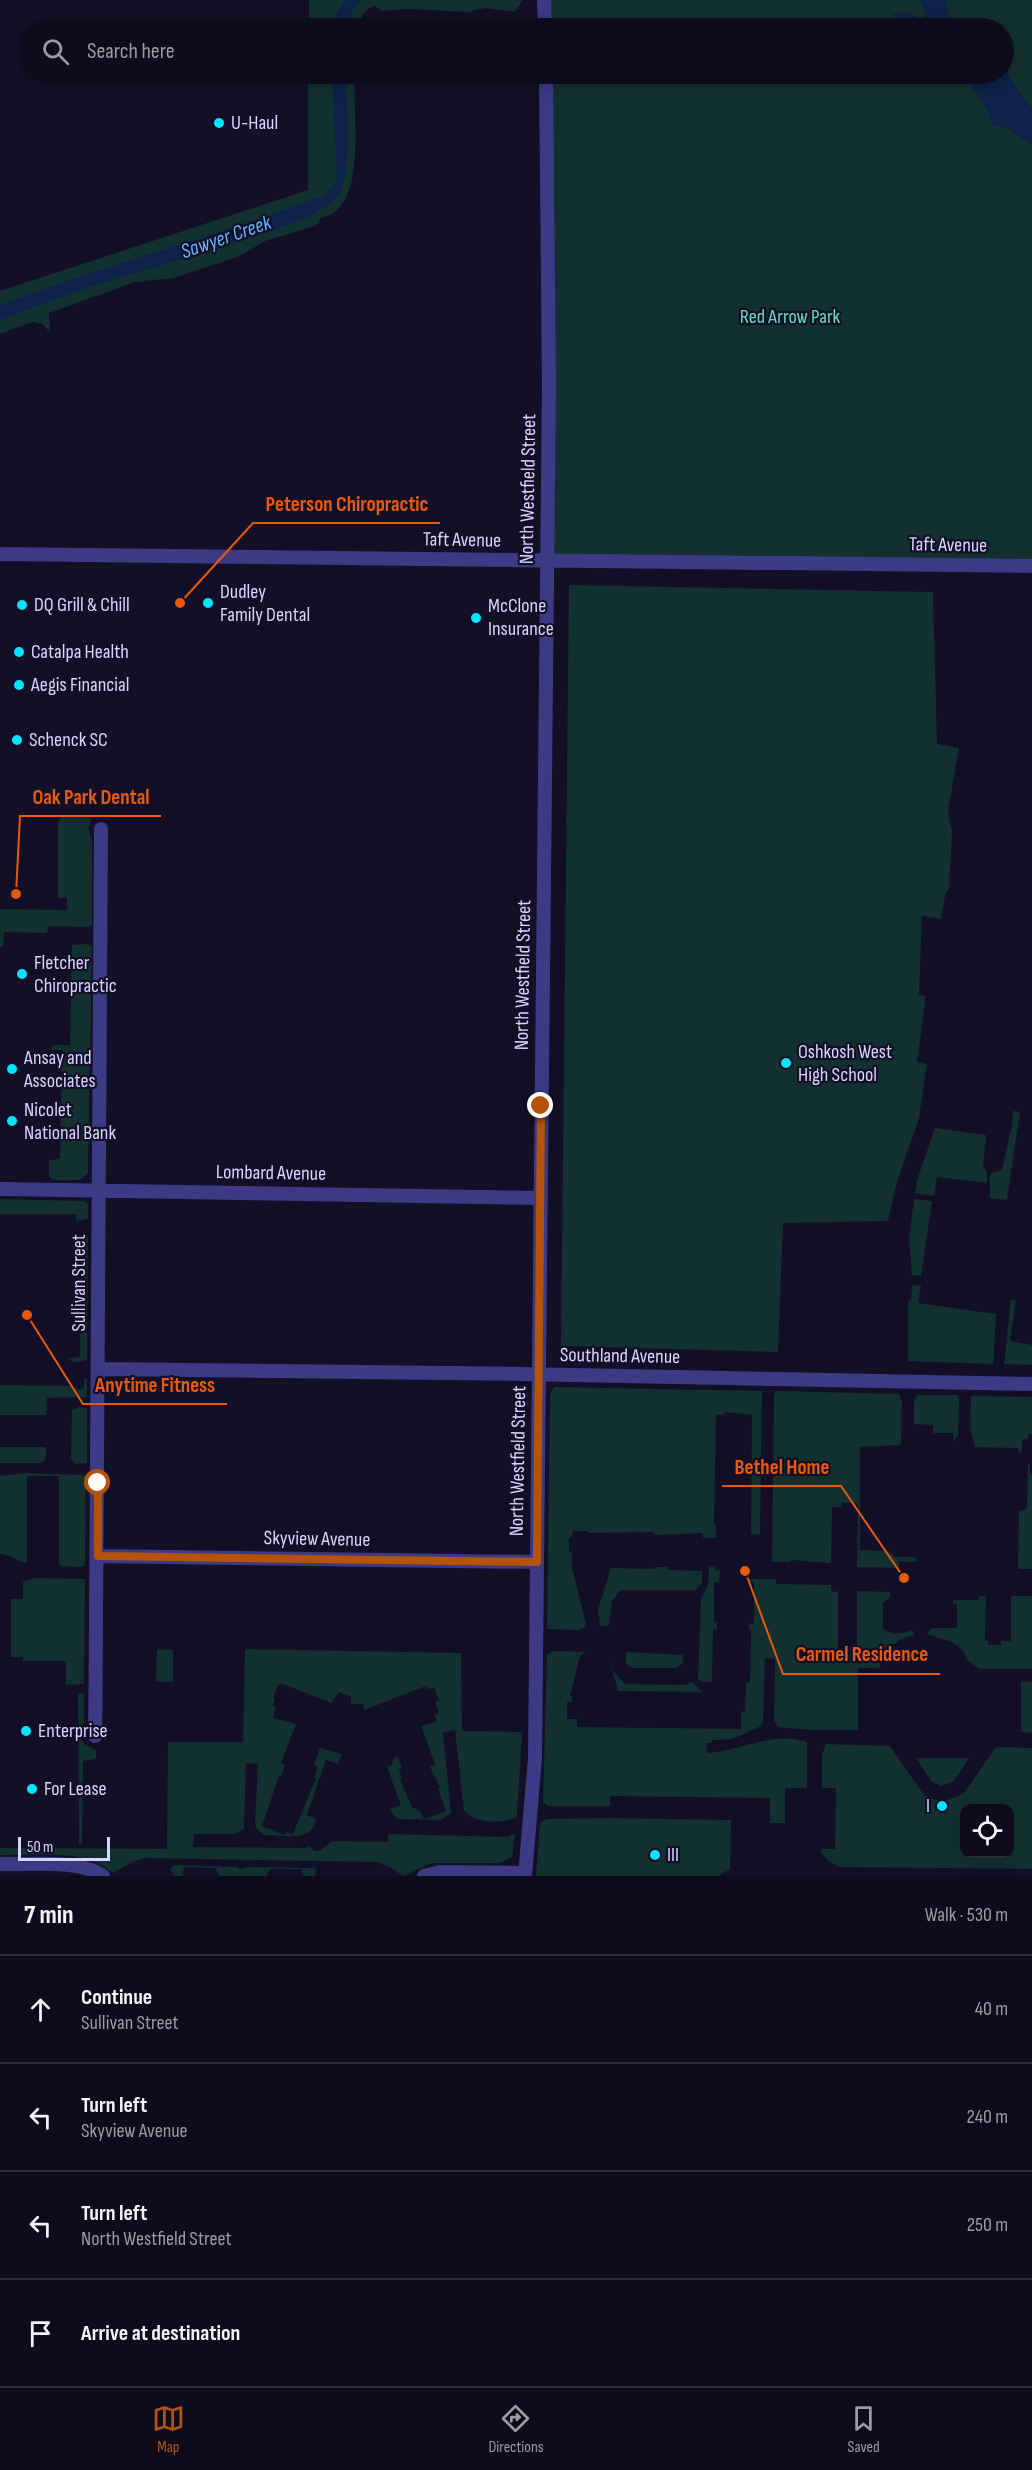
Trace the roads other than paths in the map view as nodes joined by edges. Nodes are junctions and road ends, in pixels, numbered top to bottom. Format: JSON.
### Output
{"nodes":[{"id":1,"x":546,"y":84,"type":"edge"},
{"id":2,"x":0,"y":554,"type":"edge"},
{"id":3,"x":547,"y":560,"type":"junction"},
{"id":4,"x":1032,"y":566,"type":"edge"},
{"id":5,"x":101,"y":829,"type":"dead end"},
{"id":6,"x":0,"y":1189,"type":"edge"},
{"id":7,"x":98,"y":1190,"type":"junction"},
{"id":8,"x":540,"y":1198,"type":"junction"},
{"id":9,"x":99,"y":1369,"type":"junction"},
{"id":10,"x":538,"y":1374,"type":"junction"},
{"id":11,"x":1032,"y":1384,"type":"edge"},
{"id":12,"x":98,"y":1556,"type":"junction"},
{"id":13,"x":537,"y":1562,"type":"junction"},
{"id":14,"x":95,"y":1736,"type":"dead end"},
{"id":15,"x":0,"y":1864,"type":"edge"},
{"id":16,"x":525,"y":1875,"type":"edge"},
{"id":17,"x":103,"y":1876,"type":"edge"},
{"id":18,"x":424,"y":1876,"type":"edge"}],
"edges":[{"from":1,"to":3,"type":"street","name":"North Westfield Street"},
{"from":2,"to":3,"type":"street","name":"Taft Avenue"},
{"from":3,"to":4,"type":"street","name":"Taft Avenue"},
{"from":3,"to":8,"type":"street","name":"North Westfield Street"},
{"from":5,"to":7,"type":"street","name":"Sullivan Street"},
{"from":6,"to":7,"type":"street","name":"Lombard Avenue"},
{"from":7,"to":8,"type":"street","name":"Lombard Avenue"},
{"from":7,"to":9,"type":"street","name":"Sullivan Street"},
{"from":8,"to":10,"type":"street","name":"North Westfield Street"},
{"from":9,"to":10,"type":"street","name":"Southland Avenue"},
{"from":9,"to":12,"type":"street","name":"Sullivan Street"},
{"from":10,"to":11,"type":"street","name":"Southland Avenue"},
{"from":10,"to":13,"type":"street","name":"North Westfield Street"},
{"from":12,"to":13,"type":"street","name":"Skyview Avenue"},
{"from":12,"to":14,"type":"street","name":"Sullivan Street"},
{"from":13,"to":16,"type":"street","name":"North Westfield Street"},
{"from":15,"to":17,"type":"street"},
{"from":16,"to":18,"type":"street"}]}
